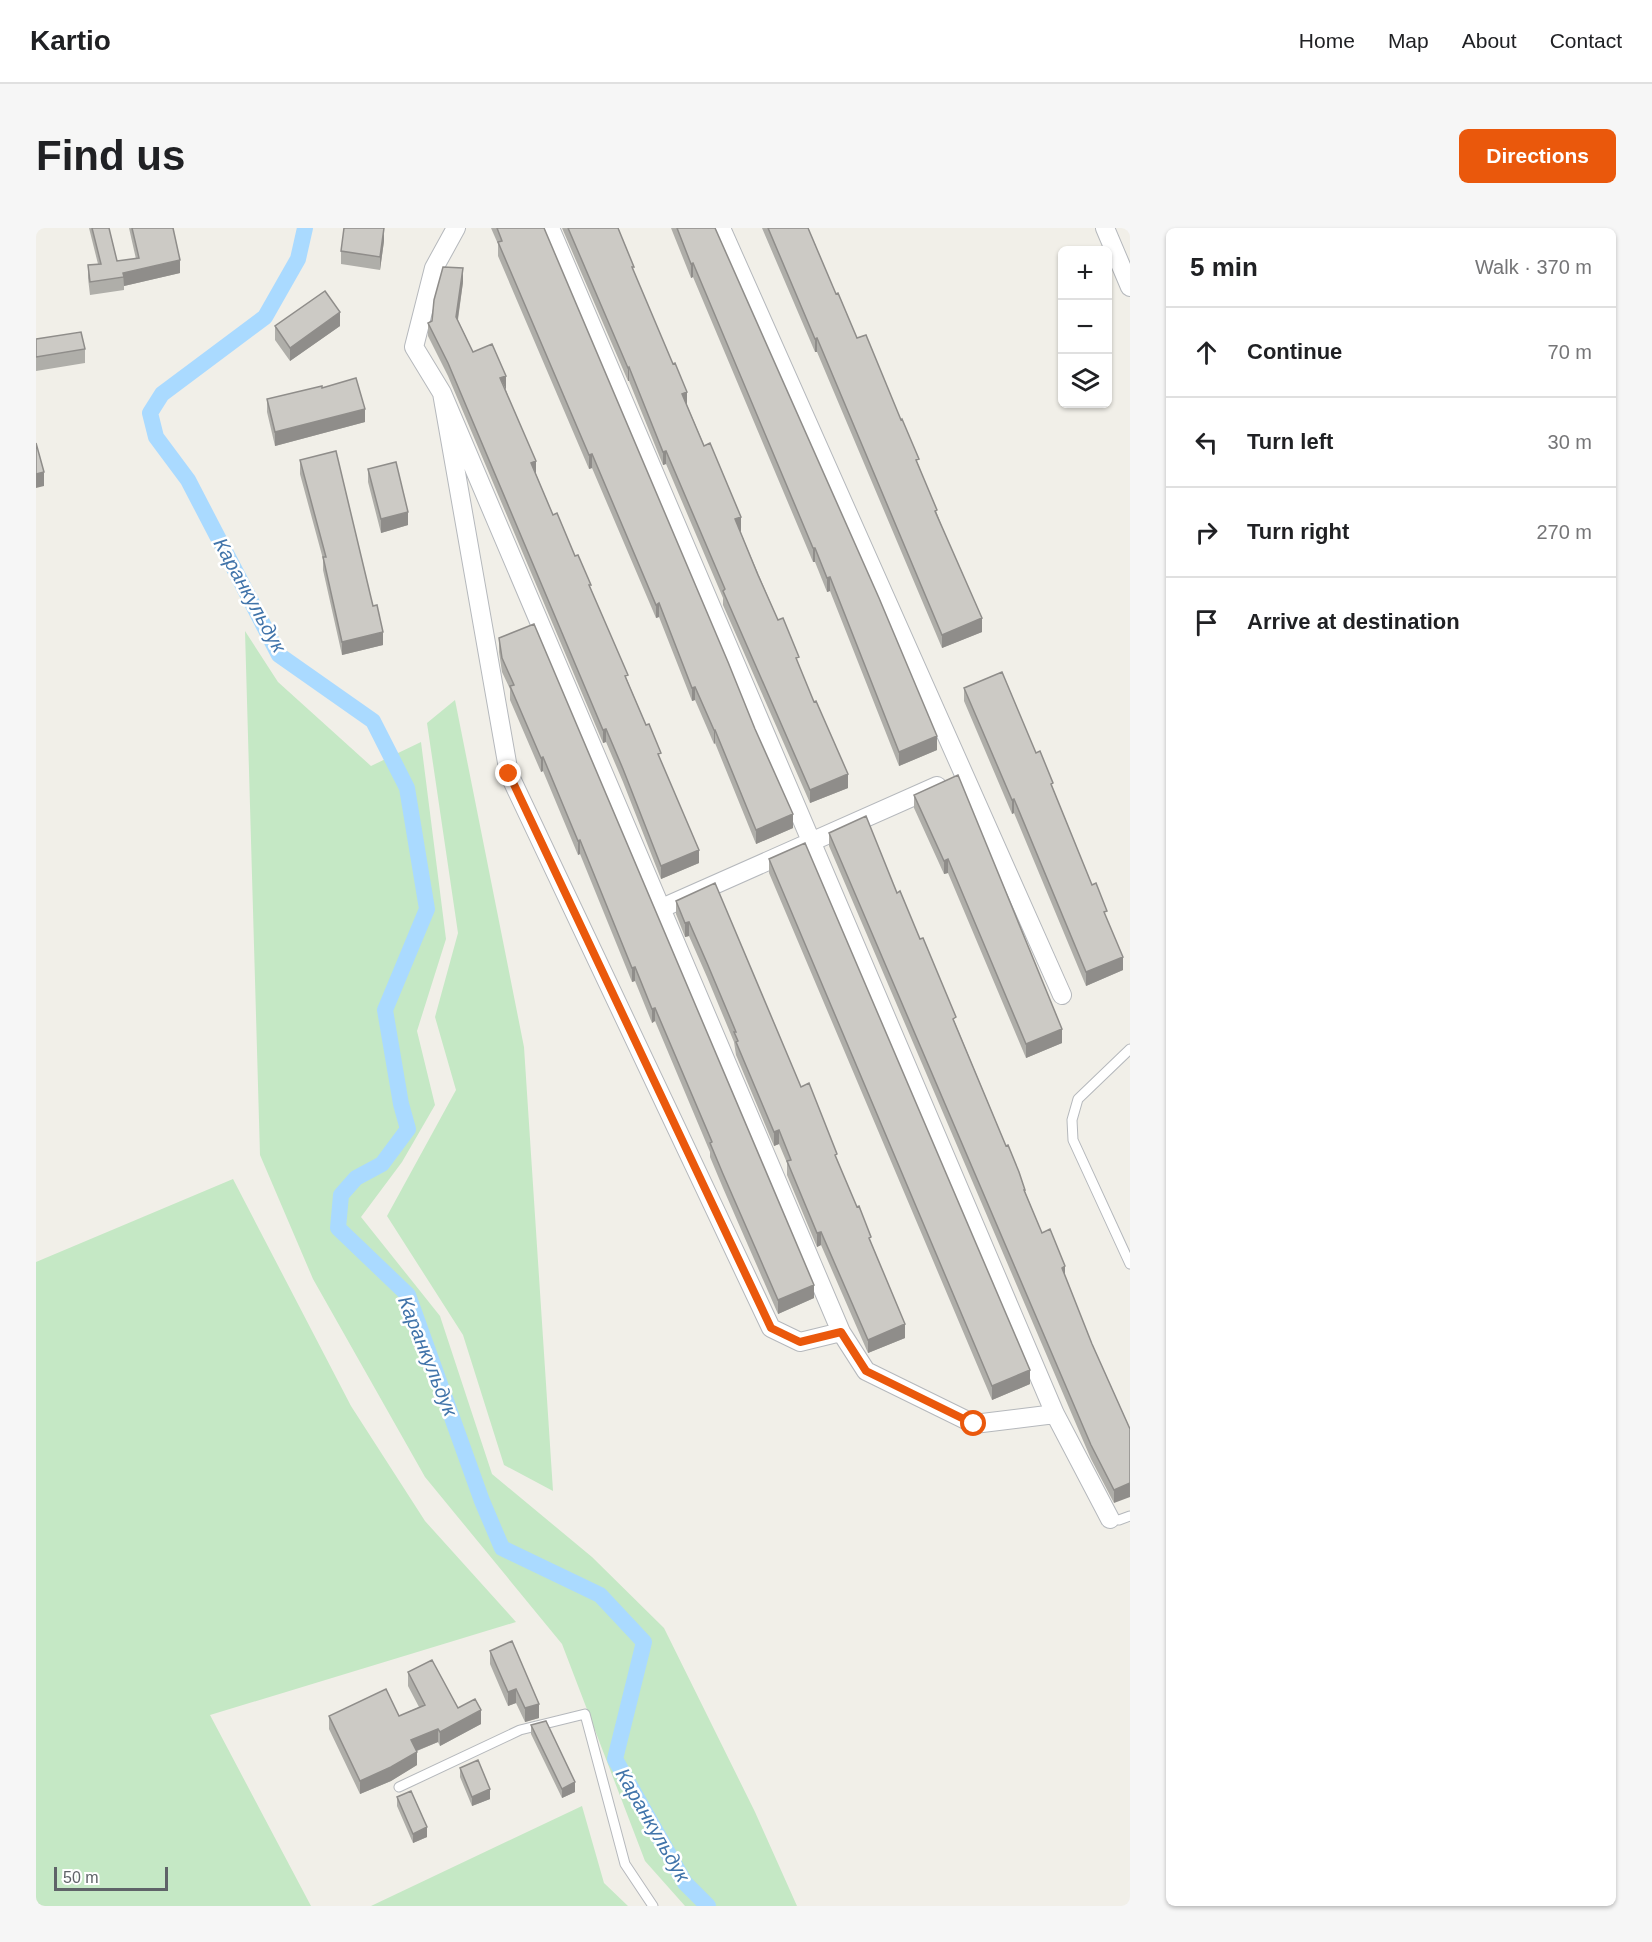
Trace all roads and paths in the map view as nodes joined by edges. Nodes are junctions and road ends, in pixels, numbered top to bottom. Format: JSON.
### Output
{"nodes":[{"id":1,"x":456,"y":228,"type":"edge"},
{"id":2,"x":550,"y":228,"type":"edge"},
{"id":3,"x":721,"y":228,"type":"edge"},
{"id":4,"x":1105,"y":228,"type":"edge"},
{"id":5,"x":1130,"y":287,"type":"edge"},
{"id":6,"x":441,"y":393,"type":"junction"},
{"id":7,"x":964,"y":774,"type":"junction"},
{"id":8,"x":812,"y":842,"type":"junction"},
{"id":9,"x":662,"y":908,"type":"junction"},
{"id":10,"x":1062,"y":995,"type":"dead end"},
{"id":11,"x":1130,"y":1049,"type":"edge"},
{"id":12,"x":1130,"y":1264,"type":"edge"},
{"id":13,"x":841,"y":1332,"type":"junction"},
{"id":14,"x":1055,"y":1414,"type":"junction"},
{"id":15,"x":1130,"y":1516,"type":"edge"},
{"id":16,"x":1110,"y":1519,"type":"joint"},
{"id":17,"x":399,"y":1787,"type":"dead end"},
{"id":18,"x":653,"y":1906,"type":"edge"}],
"edges":[{"from":1,"to":6,"type":"street"},
{"from":2,"to":8,"type":"street"},
{"from":3,"to":7,"type":"street"},
{"from":4,"to":5,"type":"street"},
{"from":6,"to":9,"type":"street"},
{"from":6,"to":13,"type":"street"},
{"from":7,"to":8,"type":"street"},
{"from":7,"to":10,"type":"street"},
{"from":8,"to":9,"type":"street"},
{"from":8,"to":14,"type":"street"},
{"from":9,"to":13,"type":"street"},
{"from":11,"to":12,"type":"lane"},
{"from":13,"to":14,"type":"street"},
{"from":14,"to":16,"type":"street"},
{"from":15,"to":16,"type":"lane"},
{"from":17,"to":18,"type":"lane"}]}
